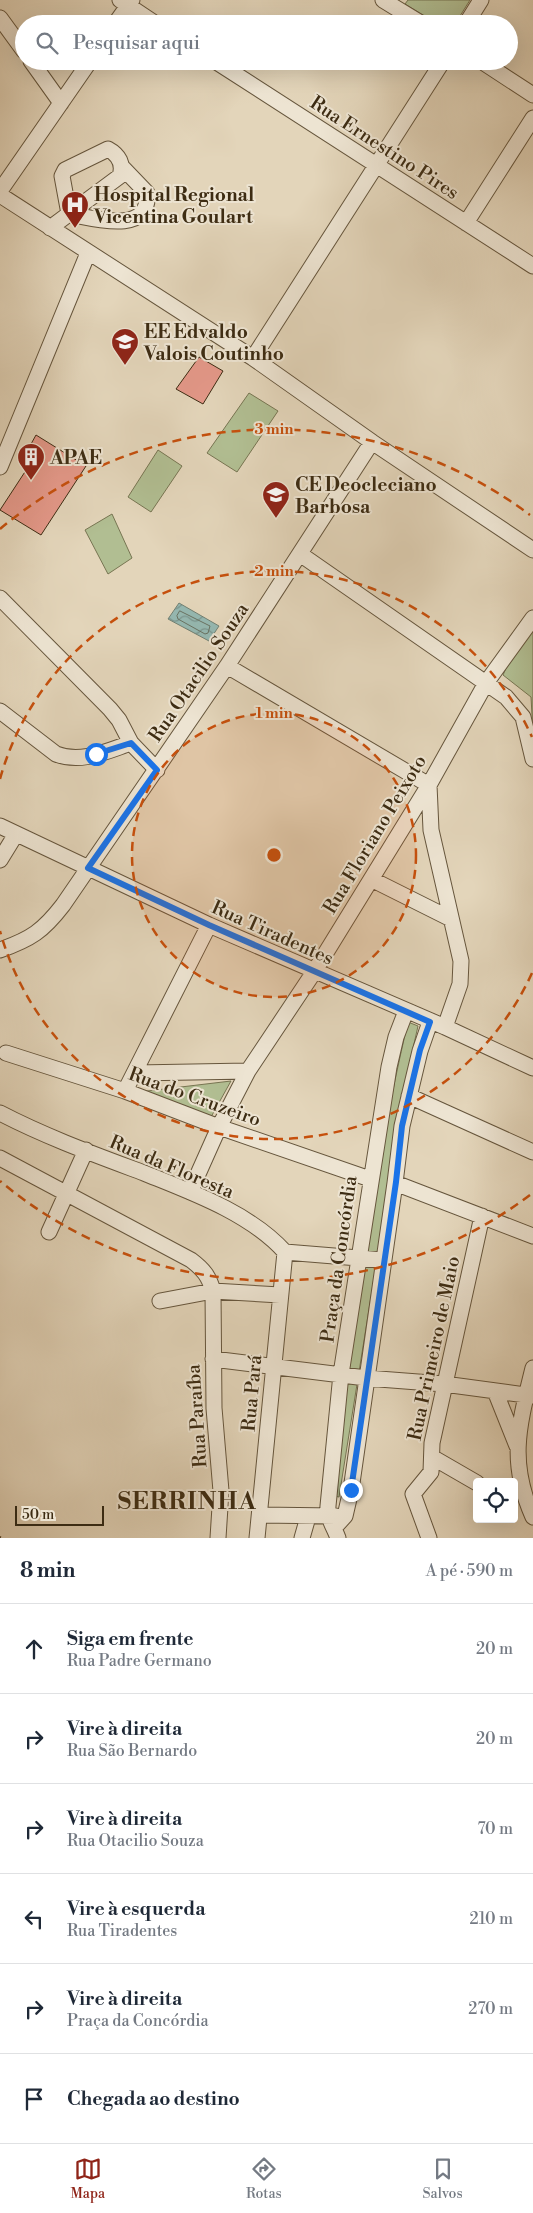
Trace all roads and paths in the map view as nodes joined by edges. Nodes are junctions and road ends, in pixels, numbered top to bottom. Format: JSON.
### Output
{"nodes":[{"id":1,"x":481,"y":0,"type":"edge"},
{"id":2,"x":127,"y":2,"type":"edge"},
{"id":3,"x":391,"y":2,"type":"edge"},
{"id":4,"x":120,"y":15,"type":"edge"},
{"id":5,"x":144,"y":15,"type":"edge"},
{"id":6,"x":409,"y":15,"type":"edge"},
{"id":7,"x":472,"y":15,"type":"edge"},
{"id":8,"x":0,"y":18,"type":"edge"},
{"id":9,"x":15,"y":39,"type":"edge"},
{"id":10,"x":37,"y":70,"type":"edge"},
{"id":11,"x":84,"y":70,"type":"edge"},
{"id":12,"x":229,"y":70,"type":"edge"},
{"id":13,"x":437,"y":70,"type":"edge"},
{"id":14,"x":495,"y":70,"type":"edge"},
{"id":15,"x":533,"y":95,"type":"edge"},
{"id":16,"x":61,"y":103,"type":"junction"},
{"id":17,"x":533,"y":118,"type":"edge"},
{"id":18,"x":376,"y":165,"type":"junction"},
{"id":19,"x":123,"y":168,"type":"junction"},
{"id":20,"x":0,"y":193,"type":"edge"},
{"id":21,"x":69,"y":214,"type":"junction"},
{"id":22,"x":466,"y":223,"type":"junction"},
{"id":23,"x":50,"y":228,"type":"junction"},
{"id":24,"x":88,"y":253,"type":"junction"},
{"id":25,"x":533,"y":266,"type":"edge"},
{"id":26,"x":253,"y":358,"type":"junction"},
{"id":27,"x":372,"y":442,"type":"junction"},
{"id":28,"x":0,"y":467,"type":"edge"},
{"id":29,"x":533,"y":550,"type":"edge"},
{"id":30,"x":300,"y":554,"type":"junction"},
{"id":31,"x":0,"y":598,"type":"edge"},
{"id":32,"x":533,"y":618,"type":"edge"},
{"id":33,"x":227,"y":666,"type":"junction"},
{"id":34,"x":486,"y":684,"type":"junction"},
{"id":35,"x":0,"y":711,"type":"edge"},
{"id":36,"x":131,"y":743,"type":"junction"},
{"id":37,"x":533,"y":759,"type":"edge"},
{"id":38,"x":157,"y":770,"type":"junction"},
{"id":39,"x":428,"y":785,"type":"junction"},
{"id":40,"x":0,"y":826,"type":"edge"},
{"id":41,"x":16,"y":834,"type":"junction"},
{"id":42,"x":0,"y":860,"type":"edge"},
{"id":43,"x":88,"y":868,"type":"junction"},
{"id":44,"x":371,"y":879,"type":"junction"},
{"id":45,"x":451,"y":919,"type":"junction"},
{"id":46,"x":209,"y":925,"type":"junction"},
{"id":47,"x":0,"y":950,"type":"edge"},
{"id":48,"x":314,"y":972,"type":"junction"},
{"id":49,"x":406,"y":1011,"type":"junction"},
{"id":50,"x":438,"y":1024,"type":"junction"},
{"id":51,"x":6,"y":1053,"type":"dead end"},
{"id":52,"x":533,"y":1068,"type":"edge"},
{"id":53,"x":248,"y":1071,"type":"junction"},
{"id":54,"x":136,"y":1073,"type":"junction"},
{"id":55,"x":126,"y":1091,"type":"junction"},
{"id":56,"x":409,"y":1096,"type":"junction"},
{"id":57,"x":0,"y":1113,"type":"edge"},
{"id":58,"x":379,"y":1122,"type":"junction"},
{"id":59,"x":402,"y":1126,"type":"junction"},
{"id":60,"x":219,"y":1127,"type":"junction"},
{"id":61,"x":86,"y":1150,"type":"junction"},
{"id":62,"x":533,"y":1152,"type":"edge"},
{"id":63,"x":0,"y":1158,"type":"edge"},
{"id":64,"x":370,"y":1179,"type":"junction"},
{"id":65,"x":396,"y":1182,"type":"junction"},
{"id":66,"x":190,"y":1192,"type":"junction"},
{"id":67,"x":66,"y":1194,"type":"junction"},
{"id":68,"x":482,"y":1216,"type":"junction"},
{"id":69,"x":48,"y":1232,"type":"dead end"},
{"id":70,"x":533,"y":1236,"type":"edge"},
{"id":71,"x":285,"y":1252,"type":"junction"},
{"id":72,"x":358,"y":1258,"type":"junction"},
{"id":73,"x":383,"y":1260,"type":"junction"},
{"id":74,"x":213,"y":1290,"type":"junction"},
{"id":75,"x":280,"y":1295,"type":"junction"},
{"id":76,"x":160,"y":1300,"type":"dead end"},
{"id":77,"x":212,"y":1359,"type":"junction"},
{"id":78,"x":274,"y":1367,"type":"junction"},
{"id":79,"x":533,"y":1368,"type":"edge"},
{"id":80,"x":341,"y":1374,"type":"junction"},
{"id":81,"x":366,"y":1378,"type":"junction"},
{"id":82,"x":444,"y":1384,"type":"junction"},
{"id":83,"x":494,"y":1391,"type":"junction"},
{"id":84,"x":530,"y":1396,"type":"edge"},
{"id":85,"x":337,"y":1414,"type":"junction"},
{"id":86,"x":361,"y":1418,"type":"junction"},
{"id":87,"x":517,"y":1446,"type":"junction"},
{"id":88,"x":432,"y":1457,"type":"junction"},
{"id":89,"x":473,"y":1482,"type":"edge"},
{"id":90,"x":520,"y":1500,"type":"edge"},
{"id":91,"x":260,"y":1515,"type":"junction"},
{"id":92,"x":308,"y":1517,"type":"junction"},
{"id":93,"x":533,"y":1517,"type":"edge"},
{"id":94,"x":336,"y":1524,"type":"edge"},
{"id":95,"x":218,"y":1538,"type":"edge"},
{"id":96,"x":257,"y":1538,"type":"edge"},
{"id":97,"x":302,"y":1538,"type":"edge"},
{"id":98,"x":429,"y":1538,"type":"edge"}],
"edges":[{"from":1,"to":7,"type":"street"},
{"from":2,"to":4,"type":"street"},
{"from":2,"to":5,"type":"street"},
{"from":3,"to":6,"type":"street"},
{"from":8,"to":9,"type":"street"},
{"from":10,"to":16,"type":"street"},
{"from":11,"to":16,"type":"street"},
{"from":12,"to":18,"type":"street","name":"Rua Ernestino Pires"},
{"from":13,"to":18,"type":"street"},
{"from":14,"to":15,"type":"street"},
{"from":16,"to":20,"type":"street"},
{"from":17,"to":22,"type":"street"},
{"from":18,"to":22,"type":"street","name":"Rua Ernestino Pires"},
{"from":18,"to":26,"type":"street"},
{"from":19,"to":21,"type":"street"},
{"from":19,"to":21,"type":"street"},
{"from":19,"to":21,"type":"street"},
{"from":20,"to":23,"type":"street"},
{"from":21,"to":23,"type":"street"},
{"from":22,"to":25,"type":"street","name":"Rua Ernestino Pires"},
{"from":23,"to":24,"type":"street"},
{"from":24,"to":26,"type":"street"},
{"from":24,"to":28,"type":"street"},
{"from":26,"to":27,"type":"street"},
{"from":27,"to":29,"type":"street"},
{"from":27,"to":30,"type":"street","name":"Rua Otacilio Souza"},
{"from":30,"to":33,"type":"street","name":"Rua Otacilio Souza"},
{"from":30,"to":34,"type":"street"},
{"from":31,"to":36,"type":"street"},
{"from":32,"to":34,"type":"street","name":"Rua Floriano Peixoto"},
{"from":33,"to":38,"type":"street","name":"Rua Otacilio Souza"},
{"from":33,"to":39,"type":"street"},
{"from":34,"to":37,"type":"street"},
{"from":34,"to":39,"type":"street","name":"Rua Floriano Peixoto"},
{"from":35,"to":36,"type":"street"},
{"from":36,"to":38,"type":"street"},
{"from":38,"to":43,"type":"street","name":"Rua Otacilio Souza"},
{"from":39,"to":44,"type":"street","name":"Rua Floriano Peixoto"},
{"from":39,"to":45,"type":"street"},
{"from":40,"to":41,"type":"street","name":"Rua Tiradentes"},
{"from":41,"to":42,"type":"street"},
{"from":41,"to":43,"type":"street","name":"Rua Tiradentes"},
{"from":43,"to":46,"type":"street","name":"Rua Tiradentes"},
{"from":43,"to":47,"type":"street","name":"Rua Otacilio Souza"},
{"from":44,"to":45,"type":"street"},
{"from":44,"to":48,"type":"street","name":"Rua Floriano Peixoto"},
{"from":45,"to":50,"type":"street"},
{"from":46,"to":48,"type":"street","name":"Rua Tiradentes"},
{"from":46,"to":54,"type":"street"},
{"from":48,"to":49,"type":"street","name":"Rua Tiradentes"},
{"from":48,"to":53,"type":"street","name":"Rua Floriano Peixoto"},
{"from":49,"to":50,"type":"street","name":"Rua Tiradentes"},
{"from":49,"to":58,"type":"street","name":"Praça da Concórdia"},
{"from":50,"to":52,"type":"street","name":"Rua Tiradentes"},
{"from":50,"to":56,"type":"street"},
{"from":51,"to":55,"type":"street","name":"Rua do Cruzeiro"},
{"from":53,"to":54,"type":"street"},
{"from":53,"to":60,"type":"street","name":"Rua Floriano Peixoto"},
{"from":54,"to":55,"type":"street"},
{"from":55,"to":60,"type":"street","name":"Rua do Cruzeiro"},
{"from":56,"to":59,"type":"street"},
{"from":56,"to":62,"type":"street"},
{"from":57,"to":61,"type":"street","name":"Rua da Floresta"},
{"from":58,"to":59,"type":"street"},
{"from":58,"to":64,"type":"street","name":"Praça da Concórdia"},
{"from":59,"to":65,"type":"street"},
{"from":60,"to":64,"type":"street","name":"Rua do Cruzeiro"},
{"from":60,"to":66,"type":"street","name":"Rua Floriano Peixoto"},
{"from":61,"to":66,"type":"street","name":"Rua da Floresta"},
{"from":61,"to":67,"type":"street"},
{"from":63,"to":67,"type":"street"},
{"from":64,"to":72,"type":"street","name":"Praça da Concórdia"},
{"from":65,"to":68,"type":"street"},
{"from":65,"to":73,"type":"street"},
{"from":66,"to":71,"type":"street","name":"Rua da Floresta"},
{"from":67,"to":69,"type":"street"},
{"from":67,"to":74,"type":"street"},
{"from":68,"to":70,"type":"street"},
{"from":68,"to":82,"type":"street","name":"Rua Primeiro de Maio"},
{"from":71,"to":72,"type":"street"},
{"from":71,"to":75,"type":"street","name":"Rua Pará"},
{"from":72,"to":73,"type":"street"},
{"from":72,"to":80,"type":"street","name":"Praça da Concórdia"},
{"from":73,"to":81,"type":"street"},
{"from":74,"to":75,"type":"street"},
{"from":74,"to":76,"type":"street"},
{"from":74,"to":77,"type":"street","name":"Rua Paraíba"},
{"from":75,"to":78,"type":"street","name":"Rua Pará"},
{"from":77,"to":78,"type":"street"},
{"from":77,"to":95,"type":"street","name":"Rua Paraíba"},
{"from":78,"to":80,"type":"street"},
{"from":78,"to":91,"type":"street","name":"Rua Pará"},
{"from":79,"to":84,"type":"street"},
{"from":80,"to":81,"type":"street"},
{"from":80,"to":85,"type":"street","name":"Praça da Concórdia"},
{"from":81,"to":82,"type":"street"},
{"from":81,"to":86,"type":"street"},
{"from":82,"to":83,"type":"street"},
{"from":82,"to":88,"type":"street","name":"Rua Primeiro de Maio"},
{"from":83,"to":84,"type":"street"},
{"from":83,"to":87,"type":"street"},
{"from":84,"to":87,"type":"street"},
{"from":85,"to":86,"type":"street"},
{"from":85,"to":94,"type":"street","name":"Praça da Concórdia"},
{"from":86,"to":94,"type":"street"},
{"from":87,"to":90,"type":"street"},
{"from":88,"to":89,"type":"street"},
{"from":88,"to":98,"type":"street","name":"Rua Primeiro de Maio"},
{"from":90,"to":93,"type":"street"},
{"from":91,"to":92,"type":"street"},
{"from":91,"to":96,"type":"street","name":"Rua Pará"},
{"from":92,"to":94,"type":"street"},
{"from":92,"to":97,"type":"street"}]}
